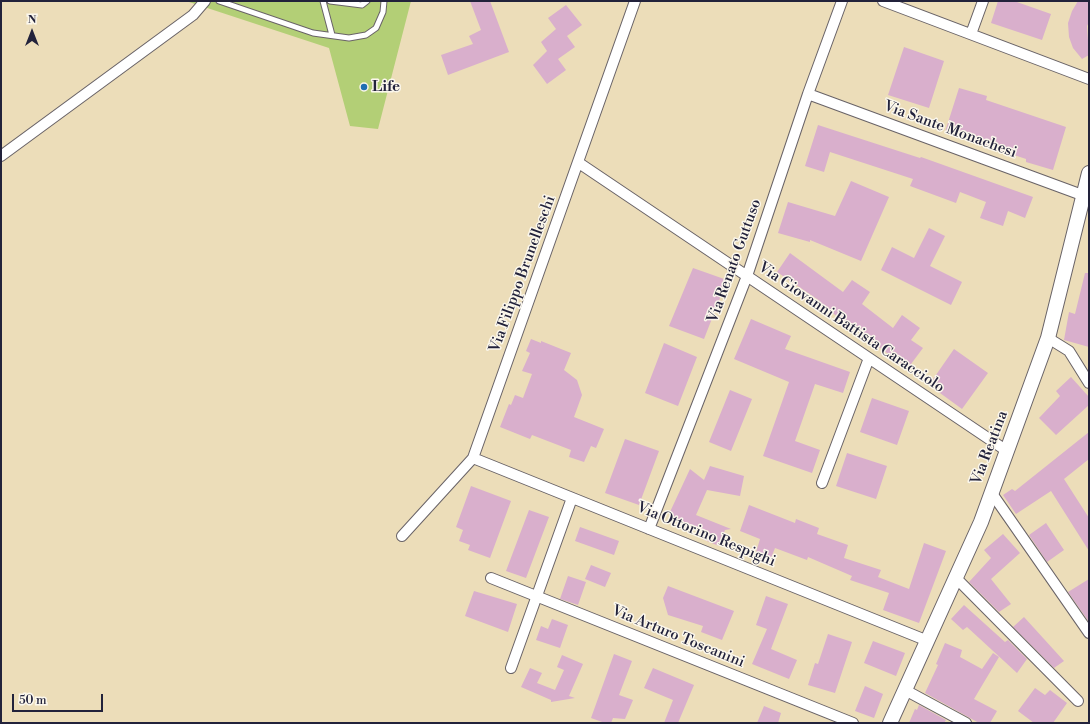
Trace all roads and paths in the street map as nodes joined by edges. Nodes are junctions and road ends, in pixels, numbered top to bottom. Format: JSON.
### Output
{"nodes":[{"id":1,"x":205,"y":1,"type":"edge"},
{"id":2,"x":219,"y":1,"type":"edge"},
{"id":3,"x":323,"y":1,"type":"edge"},
{"id":4,"x":330,"y":1,"type":"edge"},
{"id":5,"x":367,"y":1,"type":"edge"},
{"id":6,"x":384,"y":1,"type":"edge"},
{"id":7,"x":635,"y":1,"type":"edge"},
{"id":8,"x":842,"y":1,"type":"edge"},
{"id":9,"x":882,"y":1,"type":"edge"},
{"id":10,"x":983,"y":1,"type":"edge"},
{"id":11,"x":971,"y":34,"type":"junction"},
{"id":12,"x":332,"y":35,"type":"junction"},
{"id":13,"x":1089,"y":79,"type":"edge"},
{"id":14,"x":808,"y":94,"type":"junction"},
{"id":15,"x":1,"y":156,"type":"edge"},
{"id":16,"x":579,"y":163,"type":"junction"},
{"id":17,"x":1089,"y":173,"type":"edge"},
{"id":18,"x":1082,"y":195,"type":"junction"},
{"id":19,"x":747,"y":276,"type":"junction"},
{"id":20,"x":1048,"y":338,"type":"junction"},
{"id":21,"x":869,"y":358,"type":"junction"},
{"id":22,"x":1089,"y":383,"type":"edge"},
{"id":23,"x":1007,"y":451,"type":"junction"},
{"id":24,"x":473,"y":458,"type":"junction"},
{"id":25,"x":822,"y":483,"type":"dead end"},
{"id":26,"x":991,"y":492,"type":"junction"},
{"id":27,"x":572,"y":498,"type":"junction"},
{"id":28,"x":649,"y":529,"type":"junction"},
{"id":29,"x":402,"y":536,"type":"dead end"},
{"id":30,"x":491,"y":578,"type":"dead end"},
{"id":31,"x":956,"y":578,"type":"junction"},
{"id":32,"x":537,"y":597,"type":"junction"},
{"id":33,"x":1089,"y":633,"type":"edge"},
{"id":34,"x":928,"y":641,"type":"junction"},
{"id":35,"x":512,"y":668,"type":"dead end"},
{"id":36,"x":905,"y":690,"type":"junction"},
{"id":37,"x":1078,"y":701,"type":"dead end"},
{"id":38,"x":853,"y":723,"type":"edge"},
{"id":39,"x":890,"y":723,"type":"edge"},
{"id":40,"x":966,"y":723,"type":"edge"}],
"edges":[{"from":1,"to":15,"type":"street"},
{"from":2,"to":12,"type":"lane"},
{"from":3,"to":12,"type":"lane"},
{"from":4,"to":5,"type":"lane"},
{"from":6,"to":12,"type":"lane"},
{"from":7,"to":16,"type":"street","name":"Via Filippo Brunelleschi"},
{"from":8,"to":14,"type":"street","name":"Via Renato Guttuso"},
{"from":9,"to":11,"type":"street"},
{"from":10,"to":11,"type":"street"},
{"from":11,"to":13,"type":"street"},
{"from":14,"to":18,"type":"street","name":"Via Sante Monachesi"},
{"from":14,"to":19,"type":"street","name":"Via Renato Guttuso"},
{"from":16,"to":19,"type":"street","name":"Via Giovanni Battista Caracciolo"},
{"from":16,"to":24,"type":"street","name":"Via Filippo Brunelleschi"},
{"from":17,"to":18,"type":"street","name":"Via Reatina"},
{"from":18,"to":20,"type":"street","name":"Via Reatina"},
{"from":19,"to":21,"type":"street","name":"Via Giovanni Battista Caracciolo"},
{"from":19,"to":28,"type":"street","name":"Via Renato Guttuso"},
{"from":20,"to":22,"type":"street"},
{"from":20,"to":23,"type":"street","name":"Via Reatina"},
{"from":21,"to":23,"type":"street","name":"Via Giovanni Battista Caracciolo"},
{"from":21,"to":25,"type":"street"},
{"from":23,"to":26,"type":"street","name":"Via Reatina"},
{"from":24,"to":27,"type":"street","name":"Via Ottorino Respighi"},
{"from":24,"to":29,"type":"street","name":"Via Filippo Brunelleschi"},
{"from":26,"to":31,"type":"street","name":"Via Reatina"},
{"from":26,"to":33,"type":"street"},
{"from":27,"to":28,"type":"street","name":"Via Ottorino Respighi"},
{"from":27,"to":32,"type":"street"},
{"from":28,"to":34,"type":"street","name":"Via Ottorino Respighi"},
{"from":30,"to":32,"type":"street","name":"Via Arturo Toscanini"},
{"from":31,"to":34,"type":"street","name":"Via Reatina"},
{"from":31,"to":37,"type":"street"},
{"from":32,"to":35,"type":"street"},
{"from":32,"to":38,"type":"street","name":"Via Arturo Toscanini"},
{"from":34,"to":36,"type":"street","name":"Via Reatina"},
{"from":36,"to":39,"type":"street","name":"Via Reatina"},
{"from":36,"to":40,"type":"street"}]}
